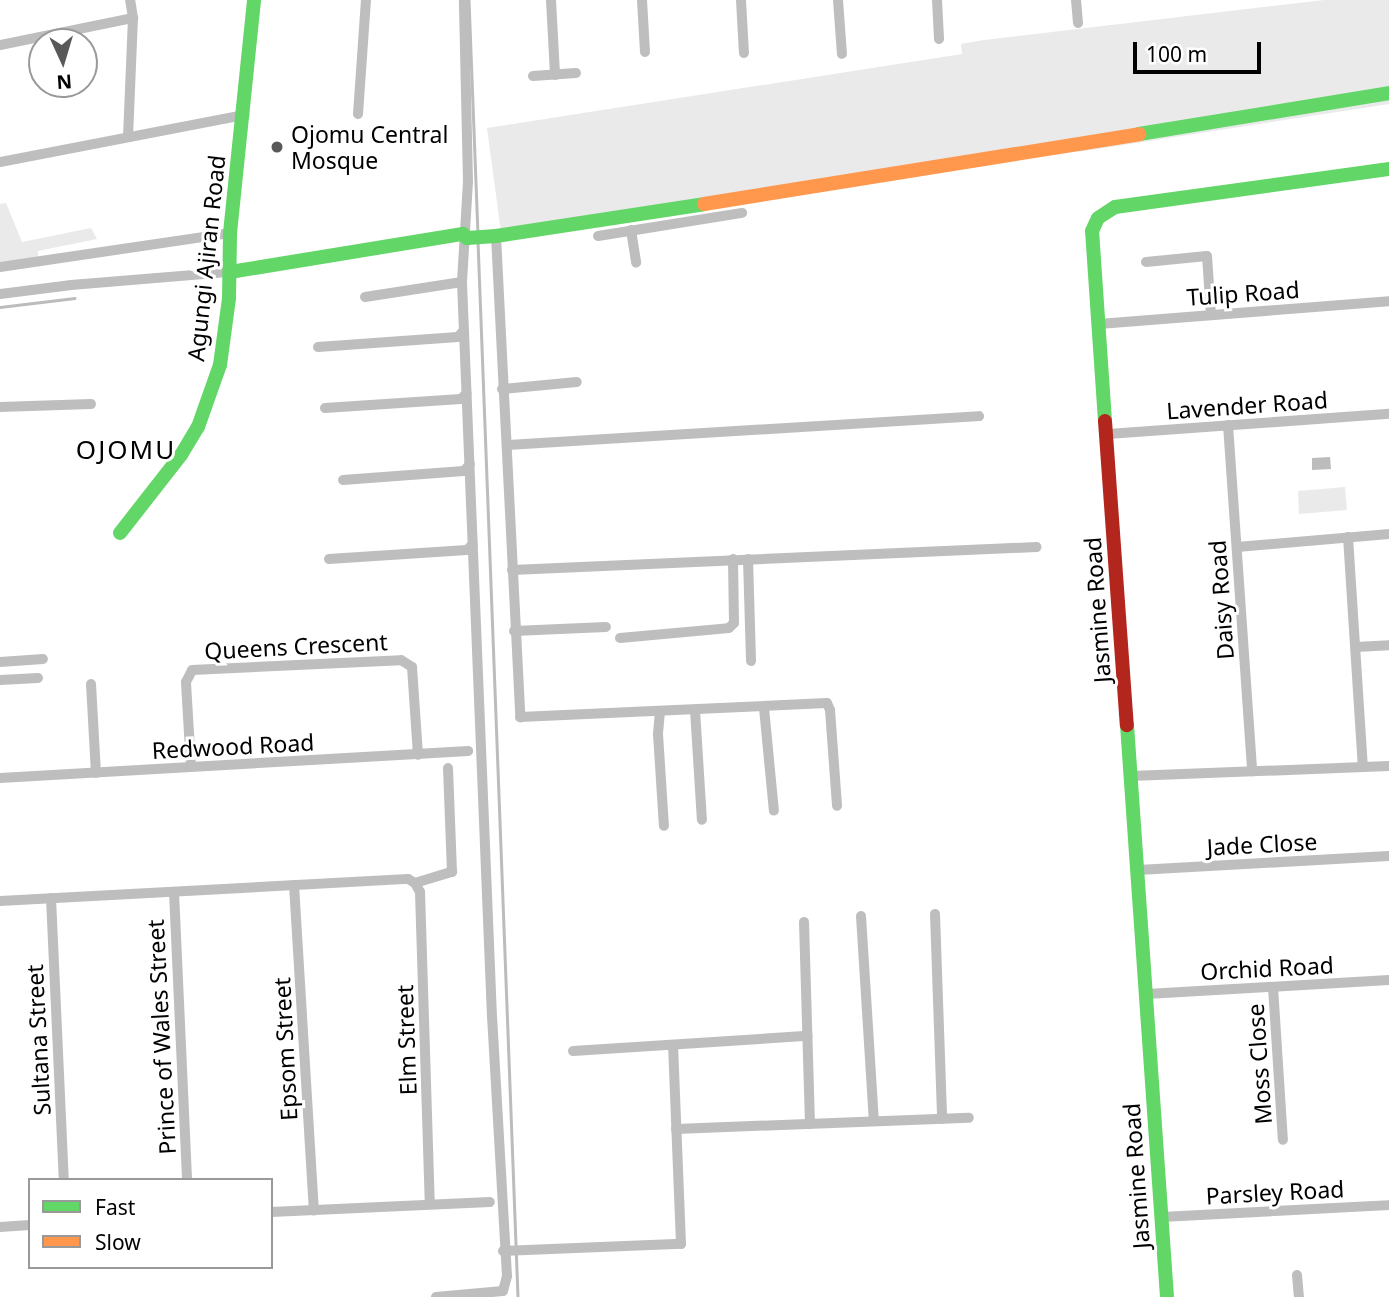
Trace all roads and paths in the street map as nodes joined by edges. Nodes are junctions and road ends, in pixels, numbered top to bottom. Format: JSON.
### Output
{"nodes":[{"id":1,"x":130,"y":0,"type":"edge"},
{"id":2,"x":254,"y":0,"type":"edge"},
{"id":3,"x":366,"y":0,"type":"edge"},
{"id":4,"x":464,"y":0,"type":"edge"},
{"id":5,"x":551,"y":0,"type":"edge"},
{"id":6,"x":642,"y":0,"type":"edge"},
{"id":7,"x":741,"y":0,"type":"edge"},
{"id":8,"x":838,"y":0,"type":"edge"},
{"id":9,"x":937,"y":0,"type":"edge"},
{"id":10,"x":1076,"y":0,"type":"edge"},
{"id":11,"x":133,"y":18,"type":"junction"},
{"id":12,"x":1077,"y":23,"type":"dead end"},
{"id":13,"x":939,"y":39,"type":"dead end"},
{"id":14,"x":0,"y":45,"type":"edge"},
{"id":15,"x":645,"y":52,"type":"dead end"},
{"id":16,"x":744,"y":53,"type":"dead end"},
{"id":17,"x":842,"y":54,"type":"dead end"},
{"id":18,"x":576,"y":73,"type":"dead end"},
{"id":19,"x":555,"y":75,"type":"junction"},
{"id":20,"x":533,"y":76,"type":"dead end"},
{"id":21,"x":1389,"y":93,"type":"edge"},
{"id":22,"x":358,"y":114,"type":"dead end"},
{"id":23,"x":245,"y":115,"type":"junction"},
{"id":24,"x":128,"y":137,"type":"junction"},
{"id":25,"x":0,"y":162,"type":"edge"},
{"id":26,"x":1389,"y":169,"type":"edge"},
{"id":27,"x":742,"y":213,"type":"dead end"},
{"id":28,"x":625,"y":226,"type":"junction"},
{"id":29,"x":230,"y":233,"type":"junction"},
{"id":30,"x":465,"y":236,"type":"junction"},
{"id":31,"x":495,"y":236,"type":"junction"},
{"id":32,"x":598,"y":236,"type":"dead end"},
{"id":33,"x":1146,"y":262,"type":"dead end"},
{"id":34,"x":636,"y":263,"type":"dead end"},
{"id":35,"x":0,"y":267,"type":"edge"},
{"id":36,"x":230,"y":272,"type":"junction"},
{"id":37,"x":462,"y":282,"type":"junction"},
{"id":38,"x":0,"y":294,"type":"edge"},
{"id":39,"x":365,"y":297,"type":"dead end"},
{"id":40,"x":1389,"y":301,"type":"edge"},
{"id":41,"x":1211,"y":315,"type":"junction"},
{"id":42,"x":1099,"y":324,"type":"junction"},
{"id":43,"x":464,"y":330,"type":"junction"},
{"id":44,"x":318,"y":347,"type":"dead end"},
{"id":45,"x":578,"y":382,"type":"dead end"},
{"id":46,"x":502,"y":390,"type":"junction"},
{"id":47,"x":467,"y":393,"type":"junction"},
{"id":48,"x":91,"y":404,"type":"dead end"},
{"id":49,"x":0,"y":407,"type":"edge"},
{"id":50,"x":326,"y":408,"type":"dead end"},
{"id":51,"x":1389,"y":414,"type":"edge"},
{"id":52,"x":979,"y":416,"type":"dead end"},
{"id":53,"x":1228,"y":425,"type":"junction"},
{"id":54,"x":1108,"y":434,"type":"junction"},
{"id":55,"x":508,"y":445,"type":"junction"},
{"id":56,"x":470,"y":464,"type":"junction"},
{"id":57,"x":344,"y":480,"type":"dead end"},
{"id":58,"x":120,"y":533,"type":"dead end"},
{"id":59,"x":1389,"y":534,"type":"edge"},
{"id":60,"x":1348,"y":537,"type":"junction"},
{"id":61,"x":473,"y":544,"type":"junction"},
{"id":62,"x":1036,"y":547,"type":"dead end"},
{"id":63,"x":1237,"y":547,"type":"junction"},
{"id":64,"x":329,"y":559,"type":"dead end"},
{"id":65,"x":733,"y":559,"type":"junction"},
{"id":66,"x":748,"y":559,"type":"junction"},
{"id":67,"x":512,"y":570,"type":"junction"},
{"id":68,"x":606,"y":627,"type":"dead end"},
{"id":69,"x":514,"y":631,"type":"junction"},
{"id":70,"x":620,"y":638,"type":"dead end"},
{"id":71,"x":1389,"y":645,"type":"edge"},
{"id":72,"x":1356,"y":647,"type":"junction"},
{"id":73,"x":43,"y":659,"type":"dead end"},
{"id":74,"x":751,"y":661,"type":"dead end"},
{"id":75,"x":0,"y":662,"type":"edge"},
{"id":76,"x":38,"y":678,"type":"dead end"},
{"id":77,"x":0,"y":680,"type":"edge"},
{"id":78,"x":91,"y":684,"type":"dead end"},
{"id":79,"x":764,"y":708,"type":"junction"},
{"id":80,"x":695,"y":710,"type":"junction"},
{"id":81,"x":660,"y":711,"type":"junction"},
{"id":82,"x":468,"y":751,"type":"dead end"},
{"id":83,"x":418,"y":755,"type":"junction"},
{"id":84,"x":1389,"y":766,"type":"edge"},
{"id":85,"x":191,"y":767,"type":"junction"},
{"id":86,"x":1363,"y":767,"type":"junction"},
{"id":87,"x":448,"y":768,"type":"dead end"},
{"id":88,"x":1252,"y":771,"type":"junction"},
{"id":89,"x":96,"y":773,"type":"junction"},
{"id":90,"x":1131,"y":776,"type":"junction"},
{"id":91,"x":0,"y":778,"type":"edge"},
{"id":92,"x":837,"y":806,"type":"dead end"},
{"id":93,"x":774,"y":811,"type":"dead end"},
{"id":94,"x":702,"y":820,"type":"dead end"},
{"id":95,"x":664,"y":826,"type":"dead end"},
{"id":96,"x":1389,"y":856,"type":"edge"},
{"id":97,"x":1138,"y":870,"type":"junction"},
{"id":98,"x":412,"y":881,"type":"junction"},
{"id":99,"x":295,"y":885,"type":"junction"},
{"id":100,"x":174,"y":892,"type":"junction"},
{"id":101,"x":51,"y":898,"type":"junction"},
{"id":102,"x":0,"y":901,"type":"edge"},
{"id":103,"x":935,"y":914,"type":"dead end"},
{"id":104,"x":860,"y":916,"type":"dead end"},
{"id":105,"x":804,"y":922,"type":"dead end"},
{"id":106,"x":1389,"y":981,"type":"edge"},
{"id":107,"x":1273,"y":987,"type":"junction"},
{"id":108,"x":1147,"y":994,"type":"junction"},
{"id":109,"x":808,"y":1036,"type":"junction"},
{"id":110,"x":673,"y":1047,"type":"junction"},
{"id":111,"x":573,"y":1051,"type":"dead end"},
{"id":112,"x":969,"y":1118,"type":"dead end"},
{"id":113,"x":942,"y":1119,"type":"junction"},
{"id":114,"x":874,"y":1121,"type":"junction"},
{"id":115,"x":810,"y":1124,"type":"junction"},
{"id":116,"x":676,"y":1129,"type":"junction"},
{"id":117,"x":1283,"y":1140,"type":"dead end"},
{"id":118,"x":64,"y":1178,"type":"edge"},
{"id":119,"x":187,"y":1178,"type":"edge"},
{"id":120,"x":490,"y":1202,"type":"dead end"},
{"id":121,"x":430,"y":1204,"type":"junction"},
{"id":122,"x":1389,"y":1205,"type":"edge"},
{"id":123,"x":314,"y":1210,"type":"junction"},
{"id":124,"x":273,"y":1212,"type":"edge"},
{"id":125,"x":1162,"y":1217,"type":"junction"},
{"id":126,"x":28,"y":1225,"type":"edge"},
{"id":127,"x":0,"y":1227,"type":"edge"},
{"id":128,"x":506,"y":1251,"type":"junction"},
{"id":129,"x":1297,"y":1275,"type":"dead end"},
{"id":130,"x":436,"y":1297,"type":"edge"},
{"id":131,"x":1167,"y":1297,"type":"edge"},
{"id":132,"x":1299,"y":1297,"type":"edge"}],
"edges":[{"from":1,"to":11,"type":"street"},
{"from":2,"to":23,"type":"street","name":"Agungi Ajiran Road"},
{"from":3,"to":22,"type":"street"},
{"from":4,"to":30,"type":"street"},
{"from":5,"to":19,"type":"street"},
{"from":6,"to":15,"type":"street"},
{"from":7,"to":16,"type":"street"},
{"from":8,"to":17,"type":"street"},
{"from":9,"to":13,"type":"street"},
{"from":10,"to":12,"type":"street"},
{"from":11,"to":14,"type":"street"},
{"from":11,"to":24,"type":"street"},
{"from":18,"to":19,"type":"street"},
{"from":19,"to":20,"type":"street"},
{"from":21,"to":28,"type":"street"},
{"from":23,"to":24,"type":"street"},
{"from":23,"to":29,"type":"street","name":"Agungi Ajiran Road"},
{"from":24,"to":25,"type":"street"},
{"from":26,"to":42,"type":"street","name":"Jasmine Road"},
{"from":27,"to":28,"type":"street"},
{"from":28,"to":31,"type":"street"},
{"from":28,"to":32,"type":"street"},
{"from":28,"to":34,"type":"street"},
{"from":29,"to":35,"type":"street"},
{"from":29,"to":36,"type":"street","name":"Agungi Ajiran Road"},
{"from":30,"to":31,"type":"street"},
{"from":30,"to":36,"type":"street"},
{"from":30,"to":37,"type":"street"},
{"from":31,"to":46,"type":"street"},
{"from":33,"to":41,"type":"street"},
{"from":36,"to":38,"type":"street"},
{"from":36,"to":58,"type":"street","name":"Agungi Ajiran Road"},
{"from":37,"to":39,"type":"street"},
{"from":37,"to":43,"type":"street"},
{"from":40,"to":41,"type":"street","name":"Tulip Road"},
{"from":41,"to":42,"type":"street","name":"Tulip Road"},
{"from":42,"to":54,"type":"street","name":"Jasmine Road"},
{"from":43,"to":44,"type":"street"},
{"from":43,"to":47,"type":"street"},
{"from":45,"to":46,"type":"street"},
{"from":46,"to":55,"type":"street"},
{"from":47,"to":50,"type":"street"},
{"from":47,"to":56,"type":"street"},
{"from":48,"to":49,"type":"street"},
{"from":51,"to":53,"type":"street","name":"Lavender Road"},
{"from":52,"to":55,"type":"street"},
{"from":53,"to":54,"type":"street","name":"Lavender Road"},
{"from":53,"to":63,"type":"street","name":"Daisy Road"},
{"from":54,"to":90,"type":"street","name":"Jasmine Road"},
{"from":55,"to":67,"type":"street"},
{"from":56,"to":57,"type":"street"},
{"from":56,"to":61,"type":"street"},
{"from":59,"to":60,"type":"street"},
{"from":60,"to":63,"type":"street"},
{"from":60,"to":72,"type":"street"},
{"from":61,"to":64,"type":"street"},
{"from":61,"to":128,"type":"street"},
{"from":62,"to":66,"type":"street"},
{"from":63,"to":88,"type":"street","name":"Daisy Road"},
{"from":65,"to":66,"type":"street"},
{"from":65,"to":67,"type":"street"},
{"from":65,"to":70,"type":"street"},
{"from":66,"to":74,"type":"street"},
{"from":67,"to":69,"type":"street"},
{"from":68,"to":69,"type":"street"},
{"from":69,"to":81,"type":"street"},
{"from":71,"to":72,"type":"street"},
{"from":72,"to":86,"type":"street"},
{"from":73,"to":75,"type":"street"},
{"from":76,"to":77,"type":"street"},
{"from":78,"to":89,"type":"street"},
{"from":79,"to":80,"type":"street"},
{"from":79,"to":92,"type":"street"},
{"from":79,"to":93,"type":"street"},
{"from":80,"to":81,"type":"street"},
{"from":80,"to":94,"type":"street"},
{"from":81,"to":95,"type":"street"},
{"from":82,"to":83,"type":"street","name":"Redwood Road"},
{"from":83,"to":85,"type":"street","name":"Redwood Road"},
{"from":83,"to":85,"type":"street","name":"Queens Crescent"},
{"from":84,"to":86,"type":"street"},
{"from":85,"to":89,"type":"street","name":"Redwood Road"},
{"from":86,"to":88,"type":"street"},
{"from":87,"to":98,"type":"street"},
{"from":88,"to":90,"type":"street"},
{"from":89,"to":91,"type":"street","name":"Redwood Road"},
{"from":90,"to":97,"type":"street","name":"Jasmine Road"},
{"from":96,"to":97,"type":"street","name":"Jade Close"},
{"from":97,"to":108,"type":"street","name":"Jasmine Road"},
{"from":98,"to":99,"type":"street"},
{"from":98,"to":121,"type":"street","name":"Elm Street"},
{"from":99,"to":100,"type":"street"},
{"from":99,"to":123,"type":"street","name":"Epsom Street"},
{"from":100,"to":101,"type":"street"},
{"from":100,"to":119,"type":"street","name":"Prince of Wales Street"},
{"from":101,"to":102,"type":"street"},
{"from":101,"to":118,"type":"street","name":"Sultana Street"},
{"from":103,"to":113,"type":"street"},
{"from":104,"to":114,"type":"street"},
{"from":105,"to":109,"type":"street"},
{"from":106,"to":107,"type":"street","name":"Orchid Road"},
{"from":107,"to":108,"type":"street","name":"Orchid Road"},
{"from":107,"to":117,"type":"street","name":"Moss Close"},
{"from":108,"to":125,"type":"street","name":"Jasmine Road"},
{"from":109,"to":110,"type":"street"},
{"from":109,"to":115,"type":"street"},
{"from":110,"to":111,"type":"street"},
{"from":110,"to":116,"type":"street"},
{"from":112,"to":113,"type":"street"},
{"from":113,"to":114,"type":"street"},
{"from":114,"to":115,"type":"street"},
{"from":115,"to":116,"type":"street"},
{"from":116,"to":128,"type":"street"},
{"from":120,"to":121,"type":"street"},
{"from":121,"to":123,"type":"street"},
{"from":122,"to":125,"type":"street","name":"Parsley Road"},
{"from":123,"to":124,"type":"street"},
{"from":125,"to":131,"type":"street","name":"Jasmine Road"},
{"from":126,"to":127,"type":"street"},
{"from":128,"to":130,"type":"street"},
{"from":129,"to":132,"type":"street"}]}
